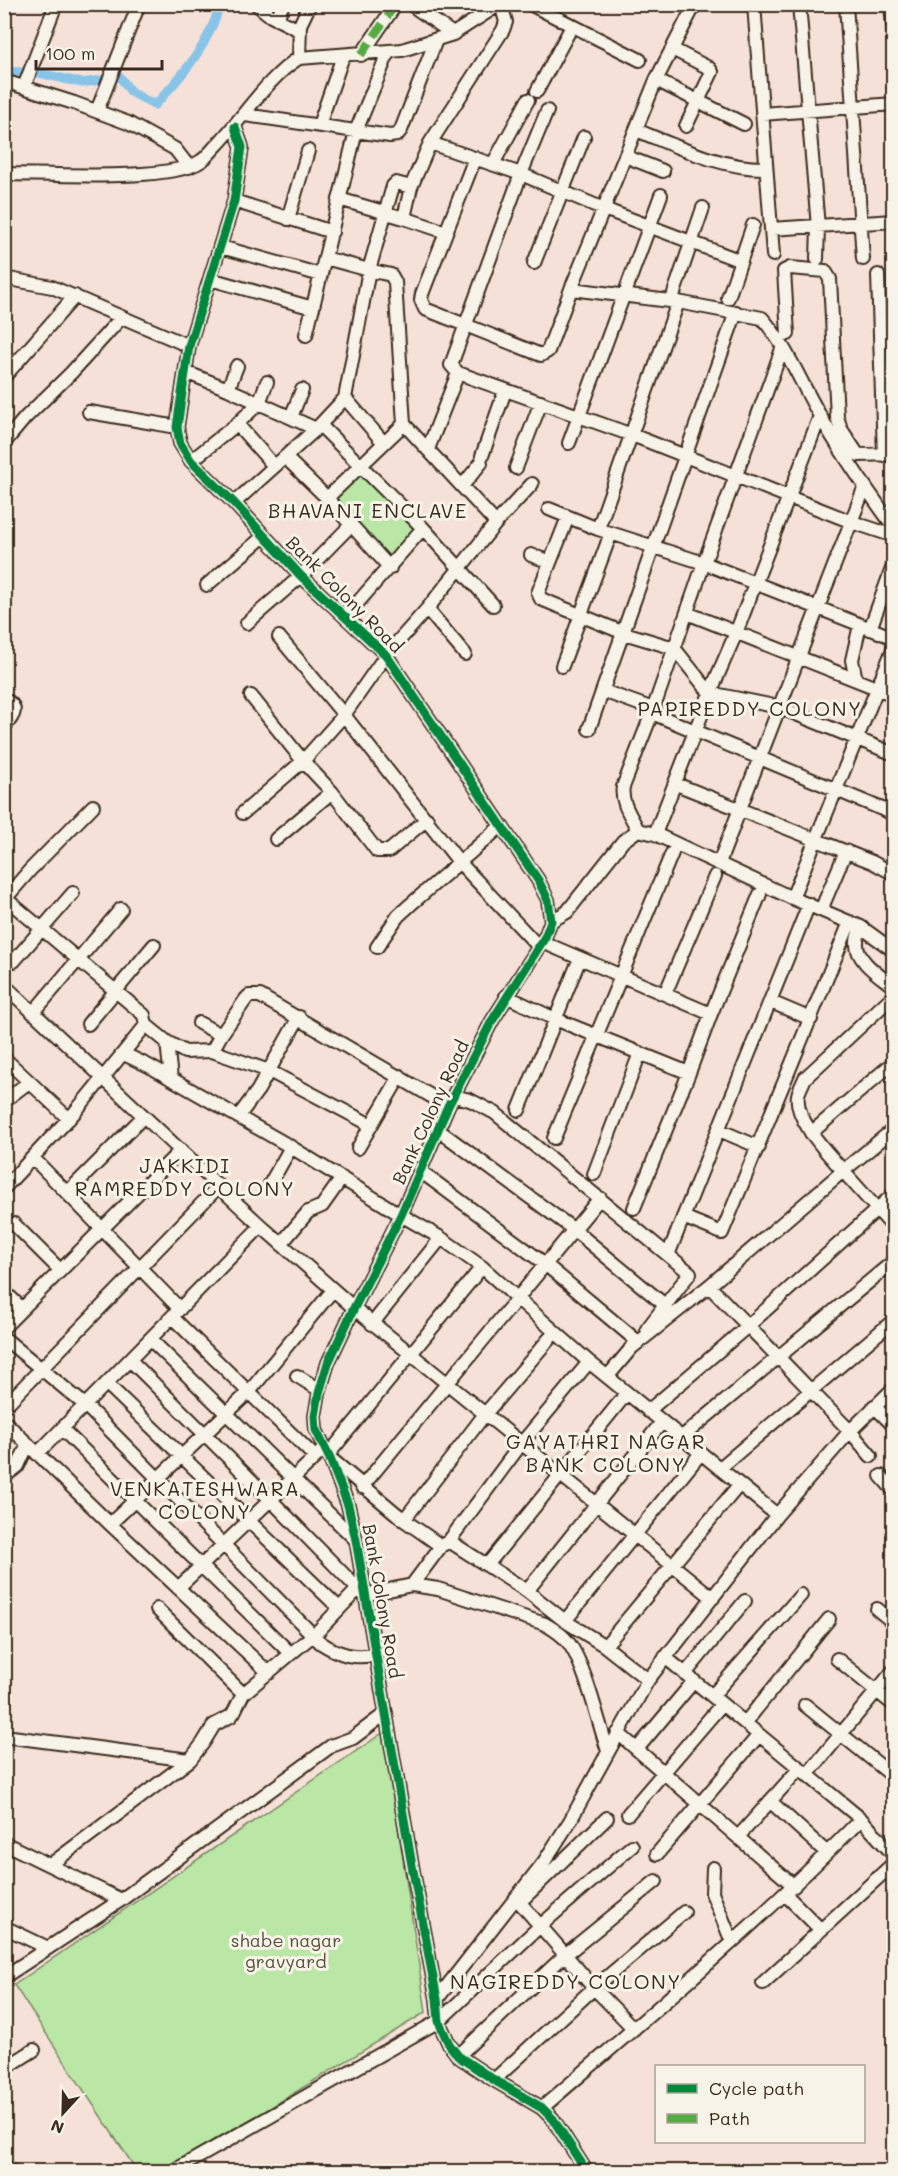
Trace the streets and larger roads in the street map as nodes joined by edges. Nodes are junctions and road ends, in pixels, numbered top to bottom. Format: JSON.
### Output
{"nodes":[{"id":1,"x":56,"y":4,"type":"edge"},
{"id":2,"x":139,"y":4,"type":"edge"},
{"id":3,"x":256,"y":4,"type":"edge"},
{"id":4,"x":283,"y":4,"type":"edge"},
{"id":5,"x":310,"y":4,"type":"edge"},
{"id":6,"x":396,"y":4,"type":"edge"},
{"id":7,"x":500,"y":4,"type":"edge"},
{"id":8,"x":530,"y":4,"type":"edge"},
{"id":9,"x":754,"y":4,"type":"edge"},
{"id":10,"x":799,"y":4,"type":"edge"},
{"id":11,"x":846,"y":4,"type":"edge"},
{"id":12,"x":891,"y":4,"type":"edge"},
{"id":13,"x":691,"y":6,"type":"edge"},
{"id":14,"x":417,"y":7,"type":"edge"},
{"id":15,"x":278,"y":19,"type":"junction"},
{"id":16,"x":572,"y":26,"type":"junction"},
{"id":17,"x":299,"y":30,"type":"junction"},
{"id":18,"x":453,"y":34,"type":"junction"},
{"id":19,"x":894,"y":38,"type":"edge"},
{"id":20,"x":436,"y":39,"type":"junction"},
{"id":21,"x":672,"y":49,"type":"junction"},
{"id":22,"x":388,"y":52,"type":"junction"},
{"id":23,"x":361,"y":55,"type":"junction"},
{"id":24,"x":343,"y":56,"type":"junction"},
{"id":25,"x":299,"y":58,"type":"junction"},
{"id":26,"x":640,"y":60,"type":"dead end"},
{"id":27,"x":656,"y":80,"type":"junction"},
{"id":28,"x":4,"y":81,"type":"edge"},
{"id":29,"x":24,"y":87,"type":"junction"},
{"id":30,"x":699,"y":101,"type":"junction"},
{"id":31,"x":894,"y":104,"type":"edge"},
{"id":32,"x":853,"y":107,"type":"junction"},
{"id":33,"x":807,"y":110,"type":"junction"},
{"id":34,"x":97,"y":111,"type":"junction"},
{"id":35,"x":547,"y":111,"type":"dead end"},
{"id":36,"x":762,"y":114,"type":"junction"},
{"id":37,"x":245,"y":115,"type":"junction"},
{"id":38,"x":744,"y":124,"type":"dead end"},
{"id":39,"x":319,"y":125,"type":"junction"},
{"id":40,"x":686,"y":126,"type":"dead end"},
{"id":41,"x":235,"y":127,"type":"junction"},
{"id":42,"x":636,"y":130,"type":"junction"},
{"id":43,"x":356,"y":131,"type":"junction"},
{"id":44,"x":584,"y":137,"type":"dead end"},
{"id":45,"x":430,"y":143,"type":"junction"},
{"id":46,"x":308,"y":151,"type":"dead end"},
{"id":47,"x":625,"y":156,"type":"junction"},
{"id":48,"x":475,"y":158,"type":"junction"},
{"id":49,"x":493,"y":164,"type":"junction"},
{"id":50,"x":189,"y":167,"type":"junction"},
{"id":51,"x":766,"y":168,"type":"junction"},
{"id":52,"x":663,"y":171,"type":"dead end"},
{"id":53,"x":4,"y":174,"type":"edge"},
{"id":54,"x":521,"y":174,"type":"junction"},
{"id":55,"x":411,"y":187,"type":"junction"},
{"id":56,"x":562,"y":192,"type":"junction"},
{"id":57,"x":662,"y":195,"type":"dead end"},
{"id":58,"x":339,"y":199,"type":"junction"},
{"id":59,"x":234,"y":201,"type":"junction"},
{"id":60,"x":703,"y":208,"type":"dead end"},
{"id":61,"x":603,"y":209,"type":"junction"},
{"id":62,"x":384,"y":212,"type":"junction"},
{"id":63,"x":404,"y":218,"type":"junction"},
{"id":64,"x":288,"y":219,"type":"junction"},
{"id":65,"x":894,"y":221,"type":"edge"},
{"id":66,"x":861,"y":223,"type":"junction"},
{"id":67,"x":753,"y":225,"type":"dead end"},
{"id":68,"x":650,"y":226,"type":"junction"},
{"id":69,"x":818,"y":227,"type":"junction"},
{"id":70,"x":771,"y":229,"type":"junction"},
{"id":71,"x":332,"y":232,"type":"junction"},
{"id":72,"x":446,"y":232,"type":"junction"},
{"id":73,"x":692,"y":242,"type":"junction"},
{"id":74,"x":221,"y":247,"type":"junction"},
{"id":75,"x":773,"y":255,"type":"dead end"},
{"id":76,"x":325,"y":258,"type":"junction"},
{"id":77,"x":817,"y":259,"type":"dead end"},
{"id":78,"x":863,"y":259,"type":"dead end"},
{"id":79,"x":741,"y":261,"type":"junction"},
{"id":80,"x":534,"y":263,"type":"dead end"},
{"id":81,"x":369,"y":270,"type":"junction"},
{"id":82,"x":321,"y":275,"type":"junction"},
{"id":83,"x":878,"y":275,"type":"dead end"},
{"id":84,"x":4,"y":278,"type":"edge"},
{"id":85,"x":210,"y":279,"type":"junction"},
{"id":86,"x":571,"y":289,"type":"junction"},
{"id":87,"x":625,"y":292,"type":"junction"},
{"id":88,"x":75,"y":296,"type":"junction"},
{"id":89,"x":676,"y":298,"type":"junction"},
{"id":90,"x":728,"y":298,"type":"dead end"},
{"id":91,"x":313,"y":308,"type":"junction"},
{"id":92,"x":736,"y":312,"type":"junction"},
{"id":93,"x":121,"y":318,"type":"junction"},
{"id":94,"x":466,"y":325,"type":"junction"},
{"id":95,"x":788,"y":334,"type":"dead end"},
{"id":96,"x":306,"y":335,"type":"dead end"},
{"id":97,"x":189,"y":346,"type":"junction"},
{"id":98,"x":782,"y":349,"type":"junction"},
{"id":99,"x":237,"y":366,"type":"dead end"},
{"id":100,"x":185,"y":372,"type":"junction"},
{"id":101,"x":458,"y":373,"type":"junction"},
{"id":102,"x":4,"y":377,"type":"edge"},
{"id":103,"x":267,"y":382,"type":"dead end"},
{"id":104,"x":228,"y":389,"type":"junction"},
{"id":105,"x":302,"y":390,"type":"dead end"},
{"id":106,"x":505,"y":390,"type":"junction"},
{"id":107,"x":345,"y":398,"type":"junction"},
{"id":108,"x":541,"y":402,"type":"junction"},
{"id":109,"x":260,"y":403,"type":"junction"},
{"id":110,"x":90,"y":412,"type":"dead end"},
{"id":111,"x":579,"y":416,"type":"junction"},
{"id":112,"x":820,"y":416,"type":"junction"},
{"id":113,"x":291,"y":417,"type":"junction"},
{"id":114,"x":237,"y":424,"type":"junction"},
{"id":115,"x":404,"y":424,"type":"junction"},
{"id":116,"x":177,"y":427,"type":"junction"},
{"id":117,"x":318,"y":427,"type":"junction"},
{"id":118,"x":632,"y":435,"type":"junction"},
{"id":119,"x":4,"y":443,"type":"edge"},
{"id":120,"x":384,"y":443,"type":"junction"},
{"id":121,"x":569,"y":443,"type":"dead end"},
{"id":122,"x":428,"y":449,"type":"junction"},
{"id":123,"x":889,"y":454,"type":"edge"},
{"id":124,"x":285,"y":457,"type":"junction"},
{"id":125,"x":686,"y":457,"type":"junction"},
{"id":126,"x":191,"y":461,"type":"junction"},
{"id":127,"x":274,"y":465,"type":"junction"},
{"id":128,"x":361,"y":465,"type":"junction"},
{"id":129,"x":516,"y":468,"type":"dead end"},
{"id":130,"x":737,"y":476,"type":"junction"},
{"id":131,"x":532,"y":484,"type":"dead end"},
{"id":132,"x":463,"y":485,"type":"junction"},
{"id":133,"x":865,"y":486,"type":"junction"},
{"id":134,"x":789,"y":495,"type":"junction"},
{"id":135,"x":327,"y":498,"type":"junction"},
{"id":136,"x":234,"y":503,"type":"junction"},
{"id":137,"x":549,"y":509,"type":"dead end"},
{"id":138,"x":568,"y":517,"type":"junction"},
{"id":139,"x":852,"y":522,"type":"junction"},
{"id":140,"x":496,"y":523,"type":"junction"},
{"id":141,"x":351,"y":525,"type":"junction"},
{"id":142,"x":894,"y":526,"type":"edge"},
{"id":143,"x":423,"y":528,"type":"junction"},
{"id":144,"x":598,"y":528,"type":"junction"},
{"id":145,"x":611,"y":533,"type":"junction"},
{"id":146,"x":264,"y":536,"type":"junction"},
{"id":147,"x":894,"y":536,"type":"edge"},
{"id":148,"x":655,"y":547,"type":"junction"},
{"id":149,"x":531,"y":555,"type":"dead end"},
{"id":150,"x":550,"y":562,"type":"junction"},
{"id":151,"x":704,"y":563,"type":"junction"},
{"id":152,"x":894,"y":563,"type":"edge"},
{"id":153,"x":460,"y":567,"type":"junction"},
{"id":154,"x":390,"y":568,"type":"junction"},
{"id":155,"x":301,"y":576,"type":"junction"},
{"id":156,"x":755,"y":583,"type":"junction"},
{"id":157,"x":207,"y":585,"type":"dead end"},
{"id":158,"x":889,"y":592,"type":"edge"},
{"id":159,"x":493,"y":605,"type":"dead end"},
{"id":160,"x":818,"y":608,"type":"junction"},
{"id":161,"x":427,"y":609,"type":"junction"},
{"id":162,"x":687,"y":613,"type":"junction"},
{"id":163,"x":581,"y":615,"type":"junction"},
{"id":164,"x":345,"y":617,"type":"junction"},
{"id":165,"x":247,"y":623,"type":"dead end"},
{"id":166,"x":865,"y":627,"type":"junction"},
{"id":167,"x":624,"y":633,"type":"junction"},
{"id":168,"x":736,"y":633,"type":"junction"},
{"id":169,"x":279,"y":637,"type":"dead end"},
{"id":170,"x":894,"y":638,"type":"edge"},
{"id":171,"x":894,"y":646,"type":"edge"},
{"id":172,"x":674,"y":648,"type":"junction"},
{"id":173,"x":465,"y":654,"type":"dead end"},
{"id":174,"x":386,"y":655,"type":"junction"},
{"id":175,"x":799,"y":657,"type":"junction"},
{"id":176,"x":562,"y":666,"type":"dead end"},
{"id":177,"x":856,"y":680,"type":"junction"},
{"id":178,"x":877,"y":688,"type":"junction"},
{"id":179,"x":603,"y":691,"type":"junction"},
{"id":180,"x":710,"y":693,"type":"junction"},
{"id":181,"x":894,"y":695,"type":"edge"},
{"id":182,"x":251,"y":696,"type":"dead end"},
{"id":183,"x":4,"y":699,"type":"edge"},
{"id":184,"x":779,"y":707,"type":"junction"},
{"id":185,"x":653,"y":711,"type":"junction"},
{"id":186,"x":344,"y":715,"type":"junction"},
{"id":187,"x":4,"y":727,"type":"edge"},
{"id":188,"x":590,"y":729,"type":"dead end"},
{"id":189,"x":696,"y":731,"type":"junction"},
{"id":190,"x":856,"y":739,"type":"junction"},
{"id":191,"x":894,"y":754,"type":"edge"},
{"id":192,"x":760,"y":758,"type":"junction"},
{"id":193,"x":303,"y":761,"type":"junction"},
{"id":194,"x":676,"y":784,"type":"junction"},
{"id":195,"x":835,"y":789,"type":"junction"},
{"id":196,"x":332,"y":792,"type":"junction"},
{"id":197,"x":93,"y":806,"type":"dead end"},
{"id":198,"x":740,"y":808,"type":"junction"},
{"id":199,"x":243,"y":813,"type":"dead end"},
{"id":200,"x":894,"y":814,"type":"edge"},
{"id":201,"x":428,"y":819,"type":"junction"},
{"id":202,"x":500,"y":827,"type":"junction"},
{"id":203,"x":638,"y":831,"type":"junction"},
{"id":204,"x":656,"y":834,"type":"junction"},
{"id":205,"x":276,"y":839,"type":"dead end"},
{"id":206,"x":815,"y":839,"type":"junction"},
{"id":207,"x":846,"y":851,"type":"junction"},
{"id":208,"x":672,"y":854,"type":"dead end"},
{"id":209,"x":460,"y":863,"type":"junction"},
{"id":210,"x":719,"y":863,"type":"junction"},
{"id":211,"x":893,"y":873,"type":"edge"},
{"id":212,"x":715,"y":876,"type":"dead end"},
{"id":213,"x":73,"y":893,"type":"dead end"},
{"id":214,"x":760,"y":894,"type":"dead end"},
{"id":215,"x":5,"y":898,"type":"edge"},
{"id":216,"x":792,"y":898,"type":"junction"},
{"id":217,"x":809,"y":904,"type":"junction"},
{"id":218,"x":121,"y":909,"type":"dead end"},
{"id":219,"x":821,"y":910,"type":"junction"},
{"id":220,"x":551,"y":921,"type":"junction"},
{"id":221,"x":855,"y":924,"type":"junction"},
{"id":222,"x":40,"y":929,"type":"junction"},
{"id":223,"x":541,"y":944,"type":"junction"},
{"id":224,"x":154,"y":945,"type":"dead end"},
{"id":225,"x":377,"y":947,"type":"dead end"},
{"id":226,"x":894,"y":951,"type":"edge"},
{"id":227,"x":580,"y":958,"type":"junction"},
{"id":228,"x":14,"y":961,"type":"dead end"},
{"id":229,"x":78,"y":961,"type":"junction"},
{"id":230,"x":622,"y":976,"type":"junction"},
{"id":231,"x":4,"y":985,"type":"edge"},
{"id":232,"x":894,"y":987,"type":"edge"},
{"id":233,"x":115,"y":992,"type":"junction"},
{"id":234,"x":665,"y":994,"type":"junction"},
{"id":235,"x":894,"y":995,"type":"edge"},
{"id":236,"x":506,"y":996,"type":"junction"},
{"id":237,"x":771,"y":1002,"type":"junction"},
{"id":238,"x":33,"y":1013,"type":"junction"},
{"id":239,"x":711,"y":1014,"type":"junction"},
{"id":240,"x":299,"y":1017,"type":"junction"},
{"id":241,"x":555,"y":1019,"type":"junction"},
{"id":242,"x":811,"y":1019,"type":"junction"},
{"id":243,"x":199,"y":1023,"type":"dead end"},
{"id":244,"x":88,"y":1024,"type":"dead end"},
{"id":245,"x":146,"y":1025,"type":"junction"},
{"id":246,"x":221,"y":1035,"type":"junction"},
{"id":247,"x":598,"y":1036,"type":"junction"},
{"id":248,"x":167,"y":1042,"type":"junction"},
{"id":249,"x":212,"y":1052,"type":"junction"},
{"id":250,"x":640,"y":1053,"type":"junction"},
{"id":251,"x":124,"y":1054,"type":"junction"},
{"id":252,"x":4,"y":1058,"type":"edge"},
{"id":253,"x":894,"y":1062,"type":"edge"},
{"id":254,"x":269,"y":1071,"type":"junction"},
{"id":255,"x":688,"y":1073,"type":"junction"},
{"id":256,"x":400,"y":1076,"type":"junction"},
{"id":257,"x":102,"y":1078,"type":"junction"},
{"id":258,"x":171,"y":1078,"type":"junction"},
{"id":259,"x":29,"y":1082,"type":"junction"},
{"id":260,"x":4,"y":1101,"type":"edge"},
{"id":261,"x":451,"y":1101,"type":"junction"},
{"id":262,"x":519,"y":1110,"type":"dead end"},
{"id":263,"x":143,"y":1117,"type":"junction"},
{"id":264,"x":238,"y":1117,"type":"junction"},
{"id":265,"x":69,"y":1119,"type":"junction"},
{"id":266,"x":371,"y":1125,"type":"junction"},
{"id":267,"x":437,"y":1129,"type":"junction"},
{"id":268,"x":894,"y":1129,"type":"edge"},
{"id":269,"x":719,"y":1131,"type":"junction"},
{"id":270,"x":811,"y":1133,"type":"junction"},
{"id":271,"x":554,"y":1138,"type":"dead end"},
{"id":272,"x":291,"y":1147,"type":"junction"},
{"id":273,"x":759,"y":1147,"type":"junction"},
{"id":274,"x":358,"y":1148,"type":"dead end"},
{"id":275,"x":181,"y":1150,"type":"junction"},
{"id":276,"x":33,"y":1158,"type":"junction"},
{"id":277,"x":419,"y":1170,"type":"junction"},
{"id":278,"x":843,"y":1171,"type":"junction"},
{"id":279,"x":594,"y":1174,"type":"dead end"},
{"id":280,"x":342,"y":1178,"type":"junction"},
{"id":281,"x":270,"y":1184,"type":"dead end"},
{"id":282,"x":218,"y":1186,"type":"junction"},
{"id":283,"x":4,"y":1188,"type":"edge"},
{"id":284,"x":68,"y":1192,"type":"junction"},
{"id":285,"x":894,"y":1194,"type":"edge"},
{"id":286,"x":600,"y":1198,"type":"junction"},
{"id":287,"x":634,"y":1209,"type":"dead end"},
{"id":288,"x":878,"y":1209,"type":"junction"},
{"id":289,"x":401,"y":1215,"type":"junction"},
{"id":290,"x":683,"y":1217,"type":"junction"},
{"id":291,"x":14,"y":1224,"type":"dead end"},
{"id":292,"x":261,"y":1226,"type":"junction"},
{"id":293,"x":894,"y":1227,"type":"edge"},
{"id":294,"x":102,"y":1228,"type":"junction"},
{"id":295,"x":573,"y":1229,"type":"junction"},
{"id":296,"x":441,"y":1238,"type":"junction"},
{"id":297,"x":281,"y":1244,"type":"junction"},
{"id":298,"x":668,"y":1255,"type":"junction"},
{"id":299,"x":894,"y":1262,"type":"edge"},
{"id":300,"x":545,"y":1264,"type":"junction"},
{"id":301,"x":482,"y":1267,"type":"junction"},
{"id":302,"x":140,"y":1268,"type":"junction"},
{"id":303,"x":60,"y":1270,"type":"junction"},
{"id":304,"x":709,"y":1286,"type":"junction"},
{"id":305,"x":333,"y":1290,"type":"junction"},
{"id":306,"x":4,"y":1291,"type":"edge"},
{"id":307,"x":518,"y":1297,"type":"junction"},
{"id":308,"x":666,"y":1306,"type":"junction"},
{"id":309,"x":354,"y":1308,"type":"junction"},
{"id":310,"x":22,"y":1309,"type":"junction"},
{"id":311,"x":176,"y":1313,"type":"junction"},
{"id":312,"x":894,"y":1320,"type":"edge"},
{"id":313,"x":372,"y":1324,"type":"junction"},
{"id":314,"x":748,"y":1326,"type":"junction"},
{"id":315,"x":4,"y":1327,"type":"edge"},
{"id":316,"x":555,"y":1332,"type":"junction"},
{"id":317,"x":4,"y":1338,"type":"edge"},
{"id":318,"x":150,"y":1339,"type":"junction"},
{"id":319,"x":633,"y":1345,"type":"junction"},
{"id":320,"x":410,"y":1354,"type":"junction"},
{"id":321,"x":778,"y":1358,"type":"junction"},
{"id":322,"x":130,"y":1360,"type":"junction"},
{"id":323,"x":589,"y":1362,"type":"junction"},
{"id":324,"x":42,"y":1369,"type":"junction"},
{"id":325,"x":297,"y":1376,"type":"dead end"},
{"id":326,"x":608,"y":1376,"type":"junction"},
{"id":327,"x":107,"y":1384,"type":"junction"},
{"id":328,"x":447,"y":1384,"type":"junction"},
{"id":329,"x":894,"y":1388,"type":"edge"},
{"id":330,"x":320,"y":1390,"type":"junction"},
{"id":331,"x":810,"y":1390,"type":"junction"},
{"id":332,"x":249,"y":1392,"type":"junction"},
{"id":333,"x":627,"y":1393,"type":"junction"},
{"id":334,"x":85,"y":1405,"type":"junction"},
{"id":335,"x":874,"y":1406,"type":"junction"},
{"id":336,"x":4,"y":1407,"type":"edge"},
{"id":337,"x":648,"y":1411,"type":"junction"},
{"id":338,"x":226,"y":1414,"type":"junction"},
{"id":339,"x":485,"y":1414,"type":"junction"},
{"id":340,"x":4,"y":1421,"type":"edge"},
{"id":341,"x":663,"y":1422,"type":"junction"},
{"id":342,"x":894,"y":1426,"type":"edge"},
{"id":343,"x":63,"y":1429,"type":"junction"},
{"id":344,"x":849,"y":1431,"type":"junction"},
{"id":345,"x":204,"y":1434,"type":"junction"},
{"id":346,"x":682,"y":1437,"type":"junction"},
{"id":347,"x":27,"y":1444,"type":"junction"},
{"id":348,"x":521,"y":1444,"type":"junction"},
{"id":349,"x":701,"y":1453,"type":"junction"},
{"id":350,"x":37,"y":1454,"type":"junction"},
{"id":351,"x":328,"y":1454,"type":"junction"},
{"id":352,"x":181,"y":1456,"type":"junction"},
{"id":353,"x":870,"y":1456,"type":"dead end"},
{"id":354,"x":315,"y":1457,"type":"junction"},
{"id":355,"x":720,"y":1468,"type":"junction"},
{"id":356,"x":560,"y":1474,"type":"junction"},
{"id":357,"x":881,"y":1476,"type":"dead end"},
{"id":358,"x":4,"y":1477,"type":"edge"},
{"id":359,"x":158,"y":1478,"type":"junction"},
{"id":360,"x":292,"y":1479,"type":"junction"},
{"id":361,"x":739,"y":1485,"type":"junction"},
{"id":362,"x":363,"y":1487,"type":"junction"},
{"id":363,"x":894,"y":1491,"type":"edge"},
{"id":364,"x":135,"y":1500,"type":"junction"},
{"id":365,"x":271,"y":1500,"type":"junction"},
{"id":366,"x":596,"y":1504,"type":"junction"},
{"id":367,"x":777,"y":1515,"type":"junction"},
{"id":368,"x":404,"y":1520,"type":"junction"},
{"id":369,"x":248,"y":1522,"type":"junction"},
{"id":370,"x":110,"y":1524,"type":"junction"},
{"id":371,"x":634,"y":1534,"type":"junction"},
{"id":372,"x":357,"y":1540,"type":"junction"},
{"id":373,"x":224,"y":1544,"type":"junction"},
{"id":374,"x":445,"y":1544,"type":"junction"},
{"id":375,"x":488,"y":1564,"type":"junction"},
{"id":376,"x":672,"y":1565,"type":"junction"},
{"id":377,"x":201,"y":1566,"type":"junction"},
{"id":378,"x":412,"y":1585,"type":"junction"},
{"id":379,"x":178,"y":1588,"type":"junction"},
{"id":380,"x":527,"y":1591,"type":"junction"},
{"id":381,"x":361,"y":1592,"type":"junction"},
{"id":382,"x":801,"y":1595,"type":"dead end"},
{"id":383,"x":713,"y":1598,"type":"junction"},
{"id":384,"x":745,"y":1601,"type":"dead end"},
{"id":385,"x":339,"y":1608,"type":"junction"},
{"id":386,"x":157,"y":1609,"type":"dead end"},
{"id":387,"x":877,"y":1609,"type":"dead end"},
{"id":388,"x":829,"y":1618,"type":"dead end"},
{"id":389,"x":565,"y":1621,"type":"junction"},
{"id":390,"x":894,"y":1623,"type":"edge"},
{"id":391,"x":313,"y":1635,"type":"junction"},
{"id":392,"x":605,"y":1646,"type":"junction"},
{"id":393,"x":290,"y":1653,"type":"junction"},
{"id":394,"x":376,"y":1654,"type":"junction"},
{"id":395,"x":665,"y":1657,"type":"junction"},
{"id":396,"x":837,"y":1659,"type":"dead end"},
{"id":397,"x":894,"y":1670,"type":"edge"},
{"id":398,"x":268,"y":1673,"type":"junction"},
{"id":399,"x":689,"y":1677,"type":"junction"},
{"id":400,"x":648,"y":1680,"type":"junction"},
{"id":401,"x":877,"y":1691,"type":"junction"},
{"id":402,"x":243,"y":1694,"type":"junction"},
{"id":403,"x":717,"y":1700,"type":"junction"},
{"id":404,"x":805,"y":1705,"type":"dead end"},
{"id":405,"x":894,"y":1705,"type":"edge"},
{"id":406,"x":386,"y":1713,"type":"junction"},
{"id":407,"x":745,"y":1723,"type":"junction"},
{"id":408,"x":618,"y":1733,"type":"junction"},
{"id":409,"x":759,"y":1735,"type":"junction"},
{"id":410,"x":840,"y":1736,"type":"junction"},
{"id":411,"x":4,"y":1738,"type":"edge"},
{"id":412,"x":637,"y":1749,"type":"junction"},
{"id":413,"x":608,"y":1751,"type":"junction"},
{"id":414,"x":190,"y":1760,"type":"junction"},
{"id":415,"x":803,"y":1771,"type":"junction"},
{"id":416,"x":664,"y":1772,"type":"junction"},
{"id":417,"x":894,"y":1777,"type":"edge"},
{"id":418,"x":770,"y":1801,"type":"junction"},
{"id":419,"x":700,"y":1804,"type":"junction"},
{"id":420,"x":628,"y":1814,"type":"dead end"},
{"id":421,"x":608,"y":1818,"type":"dead end"},
{"id":422,"x":861,"y":1819,"type":"junction"},
{"id":423,"x":738,"y":1837,"type":"junction"},
{"id":424,"x":4,"y":1843,"type":"edge"},
{"id":425,"x":632,"y":1846,"type":"dead end"},
{"id":426,"x":892,"y":1848,"type":"edge"},
{"id":427,"x":827,"y":1853,"type":"junction"},
{"id":428,"x":657,"y":1854,"type":"dead end"},
{"id":429,"x":894,"y":1863,"type":"edge"},
{"id":430,"x":51,"y":1865,"type":"junction"},
{"id":431,"x":713,"y":1868,"type":"dead end"},
{"id":432,"x":656,"y":1881,"type":"dead end"},
{"id":433,"x":790,"y":1890,"type":"junction"},
{"id":434,"x":121,"y":1900,"type":"junction"},
{"id":435,"x":518,"y":1900,"type":"junction"},
{"id":436,"x":684,"y":1912,"type":"dead end"},
{"id":437,"x":540,"y":1926,"type":"junction"},
{"id":438,"x":4,"y":1927,"type":"edge"},
{"id":439,"x":821,"y":1930,"type":"junction"},
{"id":440,"x":732,"y":1942,"type":"junction"},
{"id":441,"x":48,"y":1948,"type":"junction"},
{"id":442,"x":565,"y":1955,"type":"junction"},
{"id":443,"x":4,"y":1977,"type":"edge"},
{"id":444,"x":763,"y":1983,"type":"dead end"},
{"id":445,"x":594,"y":1988,"type":"junction"},
{"id":446,"x":437,"y":1999,"type":"junction"},
{"id":447,"x":439,"y":2021,"type":"junction"},
{"id":448,"x":634,"y":2029,"type":"junction"},
{"id":449,"x":34,"y":2050,"type":"dead end"},
{"id":450,"x":458,"y":2056,"type":"junction"},
{"id":451,"x":4,"y":2070,"type":"edge"},
{"id":452,"x":494,"y":2080,"type":"junction"},
{"id":453,"x":542,"y":2108,"type":"junction"},
{"id":454,"x":4,"y":2166,"type":"edge"},
{"id":455,"x":12,"y":2172,"type":"edge"},
{"id":456,"x":172,"y":2172,"type":"edge"},
{"id":457,"x":587,"y":2172,"type":"edge"}],
"edges":[{"from":1,"to":29,"type":"street"},
{"from":2,"to":34,"type":"street"},
{"from":3,"to":15,"type":"street"},
{"from":4,"to":15,"type":"street"},
{"from":5,"to":17,"type":"street"},
{"from":6,"to":23,"type":"street"},
{"from":7,"to":18,"type":"street"},
{"from":7,"to":45,"type":"street"},
{"from":8,"to":16,"type":"street"},
{"from":9,"to":36,"type":"street"},
{"from":10,"to":33,"type":"street"},
{"from":11,"to":32,"type":"street"},
{"from":12,"to":19,"type":"street"},
{"from":13,"to":21,"type":"street"},
{"from":14,"to":18,"type":"street"},
{"from":15,"to":17,"type":"street"},
{"from":16,"to":26,"type":"street"},
{"from":16,"to":49,"type":"street"},
{"from":17,"to":25,"type":"street"},
{"from":18,"to":20,"type":"street"},
{"from":20,"to":22,"type":"street"},
{"from":20,"to":43,"type":"street"},
{"from":21,"to":27,"type":"street"},
{"from":21,"to":30,"type":"street"},
{"from":22,"to":23,"type":"street"},
{"from":22,"to":43,"type":"street"},
{"from":23,"to":24,"type":"street"},
{"from":24,"to":25,"type":"street"},
{"from":24,"to":39,"type":"street"},
{"from":25,"to":37,"type":"street"},
{"from":27,"to":30,"type":"street"},
{"from":27,"to":42,"type":"street"},
{"from":28,"to":29,"type":"street"},
{"from":29,"to":34,"type":"street"},
{"from":30,"to":38,"type":"street"},
{"from":30,"to":40,"type":"street"},
{"from":31,"to":32,"type":"street"},
{"from":32,"to":33,"type":"street"},
{"from":32,"to":66,"type":"street"},
{"from":33,"to":36,"type":"street"},
{"from":33,"to":69,"type":"street"},
{"from":34,"to":50,"type":"street"},
{"from":35,"to":54,"type":"street"},
{"from":36,"to":51,"type":"street"},
{"from":37,"to":39,"type":"street"},
{"from":37,"to":41,"type":"street"},
{"from":39,"to":43,"type":"street"},
{"from":41,"to":50,"type":"street"},
{"from":41,"to":59,"type":"street","name":"Bank Colony Road"},
{"from":42,"to":47,"type":"street"},
{"from":42,"to":51,"type":"street"},
{"from":43,"to":58,"type":"street"},
{"from":44,"to":56,"type":"street"},
{"from":45,"to":48,"type":"street"},
{"from":45,"to":55,"type":"street"},
{"from":46,"to":64,"type":"street"},
{"from":47,"to":52,"type":"street"},
{"from":47,"to":61,"type":"street"},
{"from":48,"to":49,"type":"street"},
{"from":48,"to":72,"type":"street"},
{"from":49,"to":54,"type":"street"},
{"from":50,"to":53,"type":"street"},
{"from":51,"to":70,"type":"street"},
{"from":54,"to":56,"type":"street"},
{"from":54,"to":94,"type":"street"},
{"from":55,"to":62,"type":"street"},
{"from":55,"to":63,"type":"street"},
{"from":56,"to":61,"type":"street"},
{"from":56,"to":80,"type":"street"},
{"from":57,"to":68,"type":"street"},
{"from":58,"to":62,"type":"street"},
{"from":58,"to":71,"type":"street"},
{"from":59,"to":64,"type":"street"},
{"from":59,"to":74,"type":"street","name":"Bank Colony Road"},
{"from":60,"to":73,"type":"street"},
{"from":61,"to":68,"type":"street"},
{"from":61,"to":86,"type":"street"},
{"from":62,"to":63,"type":"street"},
{"from":62,"to":81,"type":"street"},
{"from":63,"to":72,"type":"street"},
{"from":64,"to":71,"type":"street"},
{"from":65,"to":66,"type":"street"},
{"from":66,"to":69,"type":"street"},
{"from":66,"to":78,"type":"street"},
{"from":67,"to":79,"type":"street"},
{"from":68,"to":73,"type":"street"},
{"from":68,"to":87,"type":"street"},
{"from":69,"to":70,"type":"street"},
{"from":69,"to":77,"type":"street"},
{"from":70,"to":75,"type":"street"},
{"from":71,"to":76,"type":"street"},
{"from":72,"to":94,"type":"street"},
{"from":73,"to":79,"type":"street"},
{"from":73,"to":89,"type":"street"},
{"from":74,"to":82,"type":"street"},
{"from":74,"to":85,"type":"street","name":"Bank Colony Road"},
{"from":76,"to":81,"type":"street"},
{"from":76,"to":82,"type":"street"},
{"from":79,"to":90,"type":"street"},
{"from":81,"to":107,"type":"street"},
{"from":81,"to":115,"type":"street"},
{"from":82,"to":91,"type":"street"},
{"from":83,"to":123,"type":"street"},
{"from":84,"to":88,"type":"street"},
{"from":85,"to":91,"type":"street"},
{"from":85,"to":97,"type":"street","name":"Bank Colony Road"},
{"from":86,"to":87,"type":"street"},
{"from":86,"to":94,"type":"street"},
{"from":87,"to":89,"type":"street"},
{"from":87,"to":111,"type":"street"},
{"from":88,"to":93,"type":"street"},
{"from":88,"to":102,"type":"street"},
{"from":89,"to":92,"type":"street"},
{"from":89,"to":118,"type":"street"},
{"from":91,"to":96,"type":"street"},
{"from":92,"to":98,"type":"street"},
{"from":92,"to":125,"type":"street"},
{"from":93,"to":97,"type":"street"},
{"from":93,"to":119,"type":"street"},
{"from":94,"to":101,"type":"street"},
{"from":95,"to":123,"type":"street"},
{"from":97,"to":100,"type":"street","name":"Bank Colony Road"},
{"from":98,"to":112,"type":"street"},
{"from":98,"to":130,"type":"street"},
{"from":99,"to":104,"type":"street"},
{"from":100,"to":104,"type":"street"},
{"from":100,"to":116,"type":"street","name":"Bank Colony Road"},
{"from":101,"to":106,"type":"street"},
{"from":101,"to":122,"type":"street"},
{"from":103,"to":109,"type":"street"},
{"from":104,"to":109,"type":"street"},
{"from":105,"to":113,"type":"street"},
{"from":106,"to":108,"type":"street"},
{"from":106,"to":132,"type":"street"},
{"from":107,"to":117,"type":"street"},
{"from":107,"to":120,"type":"street"},
{"from":108,"to":111,"type":"street"},
{"from":108,"to":129,"type":"street"},
{"from":109,"to":113,"type":"street"},
{"from":109,"to":114,"type":"street"},
{"from":110,"to":116,"type":"street"},
{"from":111,"to":118,"type":"street"},
{"from":111,"to":121,"type":"street"},
{"from":112,"to":133,"type":"street"},
{"from":112,"to":134,"type":"street"},
{"from":113,"to":117,"type":"street"},
{"from":114,"to":126,"type":"street"},
{"from":114,"to":127,"type":"street"},
{"from":115,"to":120,"type":"street"},
{"from":115,"to":122,"type":"street"},
{"from":116,"to":126,"type":"street","name":"Bank Colony Road"},
{"from":117,"to":124,"type":"street"},
{"from":117,"to":128,"type":"street"},
{"from":118,"to":125,"type":"street"},
{"from":118,"to":144,"type":"street"},
{"from":120,"to":128,"type":"street"},
{"from":122,"to":132,"type":"street"},
{"from":124,"to":127,"type":"street"},
{"from":124,"to":135,"type":"street"},
{"from":125,"to":130,"type":"street"},
{"from":125,"to":148,"type":"street"},
{"from":126,"to":136,"type":"street","name":"Bank Colony Road"},
{"from":127,"to":136,"type":"street"},
{"from":128,"to":135,"type":"street"},
{"from":128,"to":143,"type":"street"},
{"from":130,"to":134,"type":"street"},
{"from":130,"to":151,"type":"street"},
{"from":131,"to":140,"type":"street"},
{"from":132,"to":140,"type":"street"},
{"from":133,"to":139,"type":"street"},
{"from":133,"to":142,"type":"street"},
{"from":134,"to":139,"type":"street"},
{"from":134,"to":156,"type":"street"},
{"from":135,"to":141,"type":"street"},
{"from":136,"to":146,"type":"street","name":"Bank Colony Road"},
{"from":137,"to":138,"type":"street"},
{"from":138,"to":144,"type":"street"},
{"from":138,"to":150,"type":"street"},
{"from":139,"to":147,"type":"street"},
{"from":139,"to":160,"type":"street"},
{"from":140,"to":153,"type":"street"},
{"from":141,"to":154,"type":"street"},
{"from":141,"to":155,"type":"street"},
{"from":143,"to":153,"type":"street"},
{"from":143,"to":154,"type":"street"},
{"from":144,"to":145,"type":"street"},
{"from":145,"to":148,"type":"street"},
{"from":145,"to":163,"type":"street"},
{"from":146,"to":155,"type":"street","name":"Bank Colony Road"},
{"from":146,"to":157,"type":"street"},
{"from":148,"to":151,"type":"street"},
{"from":148,"to":167,"type":"street"},
{"from":149,"to":150,"type":"street"},
{"from":150,"to":163,"type":"street"},
{"from":151,"to":156,"type":"street"},
{"from":151,"to":162,"type":"street"},
{"from":152,"to":158,"type":"street"},
{"from":153,"to":159,"type":"street"},
{"from":153,"to":161,"type":"street"},
{"from":154,"to":164,"type":"street"},
{"from":155,"to":164,"type":"street","name":"Bank Colony Road"},
{"from":155,"to":165,"type":"street"},
{"from":156,"to":160,"type":"street"},
{"from":156,"to":168,"type":"street"},
{"from":158,"to":166,"type":"street"},
{"from":160,"to":166,"type":"street"},
{"from":160,"to":175,"type":"street"},
{"from":161,"to":173,"type":"street"},
{"from":161,"to":174,"type":"street"},
{"from":162,"to":168,"type":"street"},
{"from":162,"to":172,"type":"street"},
{"from":163,"to":167,"type":"street"},
{"from":163,"to":176,"type":"street"},
{"from":164,"to":174,"type":"street","name":"Bank Colony Road"},
{"from":166,"to":170,"type":"street"},
{"from":166,"to":177,"type":"street"},
{"from":167,"to":172,"type":"street"},
{"from":167,"to":179,"type":"street"},
{"from":168,"to":175,"type":"street"},
{"from":168,"to":180,"type":"street"},
{"from":169,"to":186,"type":"street"},
{"from":171,"to":178,"type":"street"},
{"from":172,"to":180,"type":"street"},
{"from":172,"to":185,"type":"street"},
{"from":174,"to":186,"type":"street"},
{"from":174,"to":202,"type":"street","name":"Bank Colony Road"},
{"from":175,"to":177,"type":"street"},
{"from":175,"to":184,"type":"street"},
{"from":177,"to":178,"type":"street"},
{"from":178,"to":181,"type":"street"},
{"from":178,"to":190,"type":"street"},
{"from":179,"to":185,"type":"street"},
{"from":179,"to":188,"type":"street"},
{"from":180,"to":184,"type":"street"},
{"from":180,"to":189,"type":"street"},
{"from":182,"to":193,"type":"street"},
{"from":183,"to":187,"type":"street"},
{"from":184,"to":190,"type":"street"},
{"from":184,"to":192,"type":"street"},
{"from":185,"to":189,"type":"street"},
{"from":185,"to":203,"type":"street"},
{"from":186,"to":193,"type":"street"},
{"from":186,"to":201,"type":"street"},
{"from":189,"to":192,"type":"street"},
{"from":189,"to":194,"type":"street"},
{"from":190,"to":191,"type":"street"},
{"from":190,"to":195,"type":"street"},
{"from":192,"to":195,"type":"street"},
{"from":192,"to":198,"type":"street"},
{"from":193,"to":196,"type":"street"},
{"from":193,"to":199,"type":"street"},
{"from":194,"to":198,"type":"street"},
{"from":194,"to":204,"type":"street"},
{"from":195,"to":200,"type":"street"},
{"from":195,"to":206,"type":"street"},
{"from":196,"to":201,"type":"street"},
{"from":196,"to":205,"type":"street"},
{"from":197,"to":215,"type":"street"},
{"from":198,"to":206,"type":"street"},
{"from":198,"to":210,"type":"street"},
{"from":201,"to":209,"type":"street"},
{"from":202,"to":209,"type":"street"},
{"from":202,"to":220,"type":"street","name":"Bank Colony Road"},
{"from":203,"to":204,"type":"street"},
{"from":203,"to":220,"type":"street"},
{"from":204,"to":210,"type":"street"},
{"from":206,"to":207,"type":"street"},
{"from":206,"to":216,"type":"street"},
{"from":207,"to":211,"type":"street"},
{"from":207,"to":219,"type":"street"},
{"from":208,"to":230,"type":"street"},
{"from":209,"to":223,"type":"street"},
{"from":209,"to":225,"type":"street"},
{"from":210,"to":216,"type":"street"},
{"from":212,"to":234,"type":"street"},
{"from":213,"to":222,"type":"street"},
{"from":214,"to":239,"type":"street"},
{"from":215,"to":222,"type":"street"},
{"from":216,"to":217,"type":"street"},
{"from":217,"to":219,"type":"street"},
{"from":217,"to":237,"type":"street"},
{"from":218,"to":229,"type":"street"},
{"from":219,"to":221,"type":"street"},
{"from":220,"to":223,"type":"street","name":"Bank Colony Road"},
{"from":221,"to":226,"type":"street"},
{"from":221,"to":232,"type":"street"},
{"from":221,"to":242,"type":"street"},
{"from":222,"to":228,"type":"street"},
{"from":222,"to":229,"type":"street"},
{"from":223,"to":227,"type":"street"},
{"from":223,"to":236,"type":"street","name":"Bank Colony Road"},
{"from":224,"to":233,"type":"street"},
{"from":227,"to":230,"type":"street"},
{"from":227,"to":241,"type":"street"},
{"from":229,"to":233,"type":"street"},
{"from":229,"to":238,"type":"street"},
{"from":230,"to":234,"type":"street"},
{"from":230,"to":247,"type":"street"},
{"from":231,"to":238,"type":"street"},
{"from":233,"to":244,"type":"street"},
{"from":233,"to":245,"type":"street"},
{"from":234,"to":239,"type":"street"},
{"from":235,"to":270,"type":"street"},
{"from":236,"to":241,"type":"street"},
{"from":236,"to":261,"type":"street","name":"Bank Colony Road"},
{"from":237,"to":242,"type":"street"},
{"from":237,"to":269,"type":"street"},
{"from":238,"to":257,"type":"street"},
{"from":239,"to":255,"type":"street"},
{"from":240,"to":246,"type":"street"},
{"from":240,"to":254,"type":"street"},
{"from":240,"to":256,"type":"street"},
{"from":241,"to":247,"type":"street"},
{"from":241,"to":262,"type":"street"},
{"from":242,"to":273,"type":"street"},
{"from":243,"to":246,"type":"street"},
{"from":245,"to":248,"type":"street"},
{"from":245,"to":251,"type":"street"},
{"from":246,"to":249,"type":"street"},
{"from":247,"to":250,"type":"street"},
{"from":247,"to":271,"type":"street"},
{"from":248,"to":249,"type":"street"},
{"from":248,"to":258,"type":"street"},
{"from":249,"to":254,"type":"street"},
{"from":250,"to":255,"type":"street"},
{"from":250,"to":279,"type":"street"},
{"from":251,"to":257,"type":"street"},
{"from":251,"to":258,"type":"street"},
{"from":252,"to":259,"type":"street"},
{"from":253,"to":270,"type":"street"},
{"from":254,"to":264,"type":"street"},
{"from":254,"to":266,"type":"street"},
{"from":255,"to":287,"type":"street"},
{"from":256,"to":261,"type":"street"},
{"from":256,"to":266,"type":"street"},
{"from":257,"to":263,"type":"street"},
{"from":257,"to":265,"type":"street"},
{"from":258,"to":264,"type":"street"},
{"from":259,"to":260,"type":"street"},
{"from":259,"to":265,"type":"street"},
{"from":261,"to":267,"type":"street","name":"Bank Colony Road"},
{"from":261,"to":286,"type":"street"},
{"from":263,"to":275,"type":"street"},
{"from":263,"to":284,"type":"street"},
{"from":264,"to":272,"type":"street"},
{"from":265,"to":276,"type":"street"},
{"from":266,"to":274,"type":"street"},
{"from":267,"to":277,"type":"street","name":"Bank Colony Road"},
{"from":267,"to":295,"type":"street"},
{"from":268,"to":278,"type":"street"},
{"from":269,"to":273,"type":"street"},
{"from":269,"to":290,"type":"street"},
{"from":270,"to":278,"type":"street"},
{"from":272,"to":280,"type":"street"},
{"from":272,"to":281,"type":"street"},
{"from":273,"to":290,"type":"street"},
{"from":275,"to":282,"type":"street"},
{"from":275,"to":294,"type":"street"},
{"from":276,"to":283,"type":"street"},
{"from":276,"to":284,"type":"street"},
{"from":277,"to":289,"type":"street","name":"Bank Colony Road"},
{"from":277,"to":300,"type":"street"},
{"from":278,"to":288,"type":"street"},
{"from":278,"to":304,"type":"street"},
{"from":280,"to":289,"type":"street"},
{"from":280,"to":297,"type":"street"},
{"from":282,"to":292,"type":"street"},
{"from":282,"to":302,"type":"street"},
{"from":284,"to":294,"type":"street"},
{"from":285,"to":288,"type":"street"},
{"from":286,"to":295,"type":"street"},
{"from":286,"to":298,"type":"street"},
{"from":288,"to":293,"type":"street"},
{"from":288,"to":314,"type":"street"},
{"from":289,"to":296,"type":"street"},
{"from":289,"to":309,"type":"street","name":"Bank Colony Road"},
{"from":290,"to":298,"type":"street"},
{"from":291,"to":303,"type":"street"},
{"from":292,"to":297,"type":"street"},
{"from":292,"to":311,"type":"street"},
{"from":294,"to":302,"type":"street"},
{"from":294,"to":303,"type":"street"},
{"from":295,"to":300,"type":"street"},
{"from":295,"to":308,"type":"street"},
{"from":296,"to":301,"type":"street"},
{"from":296,"to":313,"type":"street"},
{"from":297,"to":305,"type":"street"},
{"from":298,"to":308,"type":"street"},
{"from":299,"to":321,"type":"street"},
{"from":300,"to":307,"type":"street"},
{"from":300,"to":319,"type":"street"},
{"from":301,"to":307,"type":"street"},
{"from":301,"to":320,"type":"street"},
{"from":302,"to":311,"type":"street"},
{"from":302,"to":324,"type":"street"},
{"from":303,"to":310,"type":"street"},
{"from":304,"to":314,"type":"street"},
{"from":304,"to":319,"type":"street"},
{"from":305,"to":309,"type":"street"},
{"from":305,"to":332,"type":"street"},
{"from":306,"to":310,"type":"street"},
{"from":307,"to":316,"type":"street"},
{"from":307,"to":328,"type":"street"},
{"from":308,"to":319,"type":"street"},
{"from":309,"to":313,"type":"street"},
{"from":309,"to":330,"type":"street","name":"Bank Colony Road"},
{"from":310,"to":315,"type":"street"},
{"from":311,"to":318,"type":"street"},
{"from":311,"to":332,"type":"street"},
{"from":312,"to":331,"type":"street"},
{"from":313,"to":320,"type":"street"},
{"from":314,"to":321,"type":"street"},
{"from":314,"to":337,"type":"street"},
{"from":316,"to":323,"type":"street"},
{"from":316,"to":339,"type":"street"},
{"from":317,"to":324,"type":"street"},
{"from":318,"to":322,"type":"street"},
{"from":318,"to":338,"type":"street"},
{"from":319,"to":326,"type":"street"},
{"from":320,"to":328,"type":"street"},
{"from":320,"to":351,"type":"street"},
{"from":321,"to":331,"type":"street"},
{"from":321,"to":346,"type":"street"},
{"from":322,"to":327,"type":"street"},
{"from":322,"to":345,"type":"street"},
{"from":323,"to":326,"type":"street"},
{"from":323,"to":348,"type":"street"},
{"from":324,"to":334,"type":"street"},
{"from":324,"to":336,"type":"street"},
{"from":325,"to":330,"type":"street"},
{"from":326,"to":333,"type":"street"},
{"from":327,"to":334,"type":"street"},
{"from":327,"to":352,"type":"street"},
{"from":328,"to":339,"type":"street"},
{"from":328,"to":362,"type":"street"},
{"from":329,"to":335,"type":"street"},
{"from":330,"to":351,"type":"street","name":"Bank Colony Road"},
{"from":331,"to":344,"type":"street"},
{"from":331,"to":355,"type":"street"},
{"from":332,"to":338,"type":"street"},
{"from":332,"to":354,"type":"street"},
{"from":333,"to":337,"type":"street"},
{"from":333,"to":356,"type":"street"},
{"from":334,"to":343,"type":"street"},
{"from":334,"to":359,"type":"street"},
{"from":335,"to":342,"type":"street"},
{"from":335,"to":344,"type":"street"},
{"from":337,"to":341,"type":"street"},
{"from":338,"to":345,"type":"street"},
{"from":338,"to":360,"type":"street"},
{"from":339,"to":348,"type":"street"},
{"from":339,"to":368,"type":"street"},
{"from":340,"to":347,"type":"street"},
{"from":341,"to":346,"type":"street"},
{"from":341,"to":366,"type":"street"},
{"from":343,"to":350,"type":"street"},
{"from":343,"to":364,"type":"street"},
{"from":344,"to":353,"type":"street"},
{"from":344,"to":367,"type":"street"},
{"from":345,"to":352,"type":"street"},
{"from":345,"to":365,"type":"street"},
{"from":346,"to":349,"type":"street"},
{"from":347,"to":350,"type":"street"},
{"from":347,"to":358,"type":"street"},
{"from":348,"to":356,"type":"street"},
{"from":348,"to":374,"type":"street"},
{"from":349,"to":355,"type":"street"},
{"from":349,"to":371,"type":"street"},
{"from":350,"to":370,"type":"street"},
{"from":351,"to":354,"type":"street"},
{"from":351,"to":362,"type":"street"},
{"from":351,"to":372,"type":"street","name":"Bank Colony Road"},
{"from":352,"to":359,"type":"street"},
{"from":352,"to":369,"type":"street"},
{"from":354,"to":360,"type":"street"},
{"from":355,"to":361,"type":"street"},
{"from":356,"to":366,"type":"street"},
{"from":356,"to":375,"type":"street"},
{"from":357,"to":363,"type":"street"},
{"from":359,"to":364,"type":"street"},
{"from":359,"to":373,"type":"street"},
{"from":360,"to":365,"type":"street"},
{"from":360,"to":372,"type":"street"},
{"from":361,"to":367,"type":"street"},
{"from":361,"to":376,"type":"street"},
{"from":362,"to":368,"type":"street"},
{"from":364,"to":370,"type":"street"},
{"from":364,"to":377,"type":"street"},
{"from":365,"to":369,"type":"street"},
{"from":365,"to":381,"type":"street"},
{"from":366,"to":371,"type":"street"},
{"from":366,"to":380,"type":"street"},
{"from":367,"to":383,"type":"street"},
{"from":368,"to":374,"type":"street"},
{"from":369,"to":373,"type":"street"},
{"from":369,"to":385,"type":"street"},
{"from":370,"to":379,"type":"street"},
{"from":371,"to":376,"type":"street"},
{"from":371,"to":389,"type":"street"},
{"from":372,"to":381,"type":"street","name":"Bank Colony Road"},
{"from":373,"to":377,"type":"street"},
{"from":373,"to":391,"type":"street"},
{"from":374,"to":375,"type":"street"},
{"from":374,"to":378,"type":"street"},
{"from":375,"to":380,"type":"street"},
{"from":376,"to":383,"type":"street"},
{"from":376,"to":392,"type":"street"},
{"from":377,"to":379,"type":"street"},
{"from":377,"to":393,"type":"street"},
{"from":378,"to":381,"type":"street"},
{"from":378,"to":413,"type":"street"},
{"from":379,"to":398,"type":"street"},
{"from":380,"to":389,"type":"street"},
{"from":381,"to":385,"type":"street"},
{"from":381,"to":394,"type":"street","name":"Bank Colony Road"},
{"from":382,"to":403,"type":"street"},
{"from":383,"to":395,"type":"street"},
{"from":384,"to":399,"type":"street"},
{"from":385,"to":391,"type":"street"},
{"from":386,"to":402,"type":"street"},
{"from":387,"to":390,"type":"street"},
{"from":388,"to":407,"type":"street"},
{"from":389,"to":392,"type":"street"},
{"from":391,"to":393,"type":"street"},
{"from":391,"to":394,"type":"street"},
{"from":392,"to":400,"type":"street"},
{"from":393,"to":398,"type":"street"},
{"from":394,"to":406,"type":"street","name":"Bank Colony Road"},
{"from":395,"to":399,"type":"street"},
{"from":395,"to":400,"type":"street"},
{"from":396,"to":401,"type":"street"},
{"from":397,"to":401,"type":"street"},
{"from":398,"to":402,"type":"street"},
{"from":399,"to":403,"type":"street"},
{"from":399,"to":412,"type":"street"},
{"from":400,"to":408,"type":"street"},
{"from":401,"to":405,"type":"street"},
{"from":401,"to":410,"type":"street"},
{"from":402,"to":414,"type":"street"},
{"from":403,"to":407,"type":"street"},
{"from":403,"to":416,"type":"street"},
{"from":404,"to":410,"type":"street"},
{"from":406,"to":434,"type":"street"},
{"from":406,"to":446,"type":"street","name":"Bank Colony Road"},
{"from":407,"to":409,"type":"street"},
{"from":408,"to":412,"type":"street"},
{"from":408,"to":413,"type":"street"},
{"from":409,"to":415,"type":"street"},
{"from":409,"to":419,"type":"street"},
{"from":410,"to":415,"type":"street"},
{"from":410,"to":417,"type":"street"},
{"from":411,"to":414,"type":"street"},
{"from":412,"to":416,"type":"street"},
{"from":413,"to":435,"type":"street"},
{"from":414,"to":430,"type":"street"},
{"from":415,"to":418,"type":"street"},
{"from":415,"to":422,"type":"street"},
{"from":416,"to":419,"type":"street"},
{"from":416,"to":420,"type":"street"},
{"from":418,"to":423,"type":"street"},
{"from":418,"to":427,"type":"street"},
{"from":419,"to":423,"type":"street"},
{"from":419,"to":428,"type":"street"},
{"from":421,"to":435,"type":"street"},
{"from":422,"to":426,"type":"street"},
{"from":422,"to":427,"type":"street"},
{"from":423,"to":433,"type":"street"},
{"from":424,"to":430,"type":"street"},
{"from":425,"to":437,"type":"street"},
{"from":427,"to":433,"type":"street"},
{"from":429,"to":439,"type":"street"},
{"from":430,"to":434,"type":"street"},
{"from":431,"to":440,"type":"street"},
{"from":432,"to":442,"type":"street"},
{"from":433,"to":439,"type":"street"},
{"from":433,"to":440,"type":"street"},
{"from":434,"to":441,"type":"street"},
{"from":435,"to":437,"type":"street"},
{"from":435,"to":446,"type":"street"},
{"from":436,"to":445,"type":"street"},
{"from":437,"to":442,"type":"street"},
{"from":437,"to":447,"type":"street"},
{"from":438,"to":441,"type":"street"},
{"from":439,"to":444,"type":"street"},
{"from":440,"to":448,"type":"street"},
{"from":441,"to":443,"type":"street"},
{"from":442,"to":445,"type":"street"},
{"from":442,"to":450,"type":"street"},
{"from":445,"to":448,"type":"street"},
{"from":445,"to":452,"type":"street"},
{"from":446,"to":447,"type":"street","name":"Bank Colony Road"},
{"from":447,"to":450,"type":"street","name":"Bank Colony Road"},
{"from":447,"to":456,"type":"street"},
{"from":448,"to":453,"type":"street"},
{"from":449,"to":451,"type":"street"},
{"from":450,"to":452,"type":"street","name":"Bank Colony Road"},
{"from":452,"to":453,"type":"street","name":"Bank Colony Road"},
{"from":453,"to":457,"type":"street","name":"Bank Colony Road"},
{"from":454,"to":455,"type":"street"}]}
